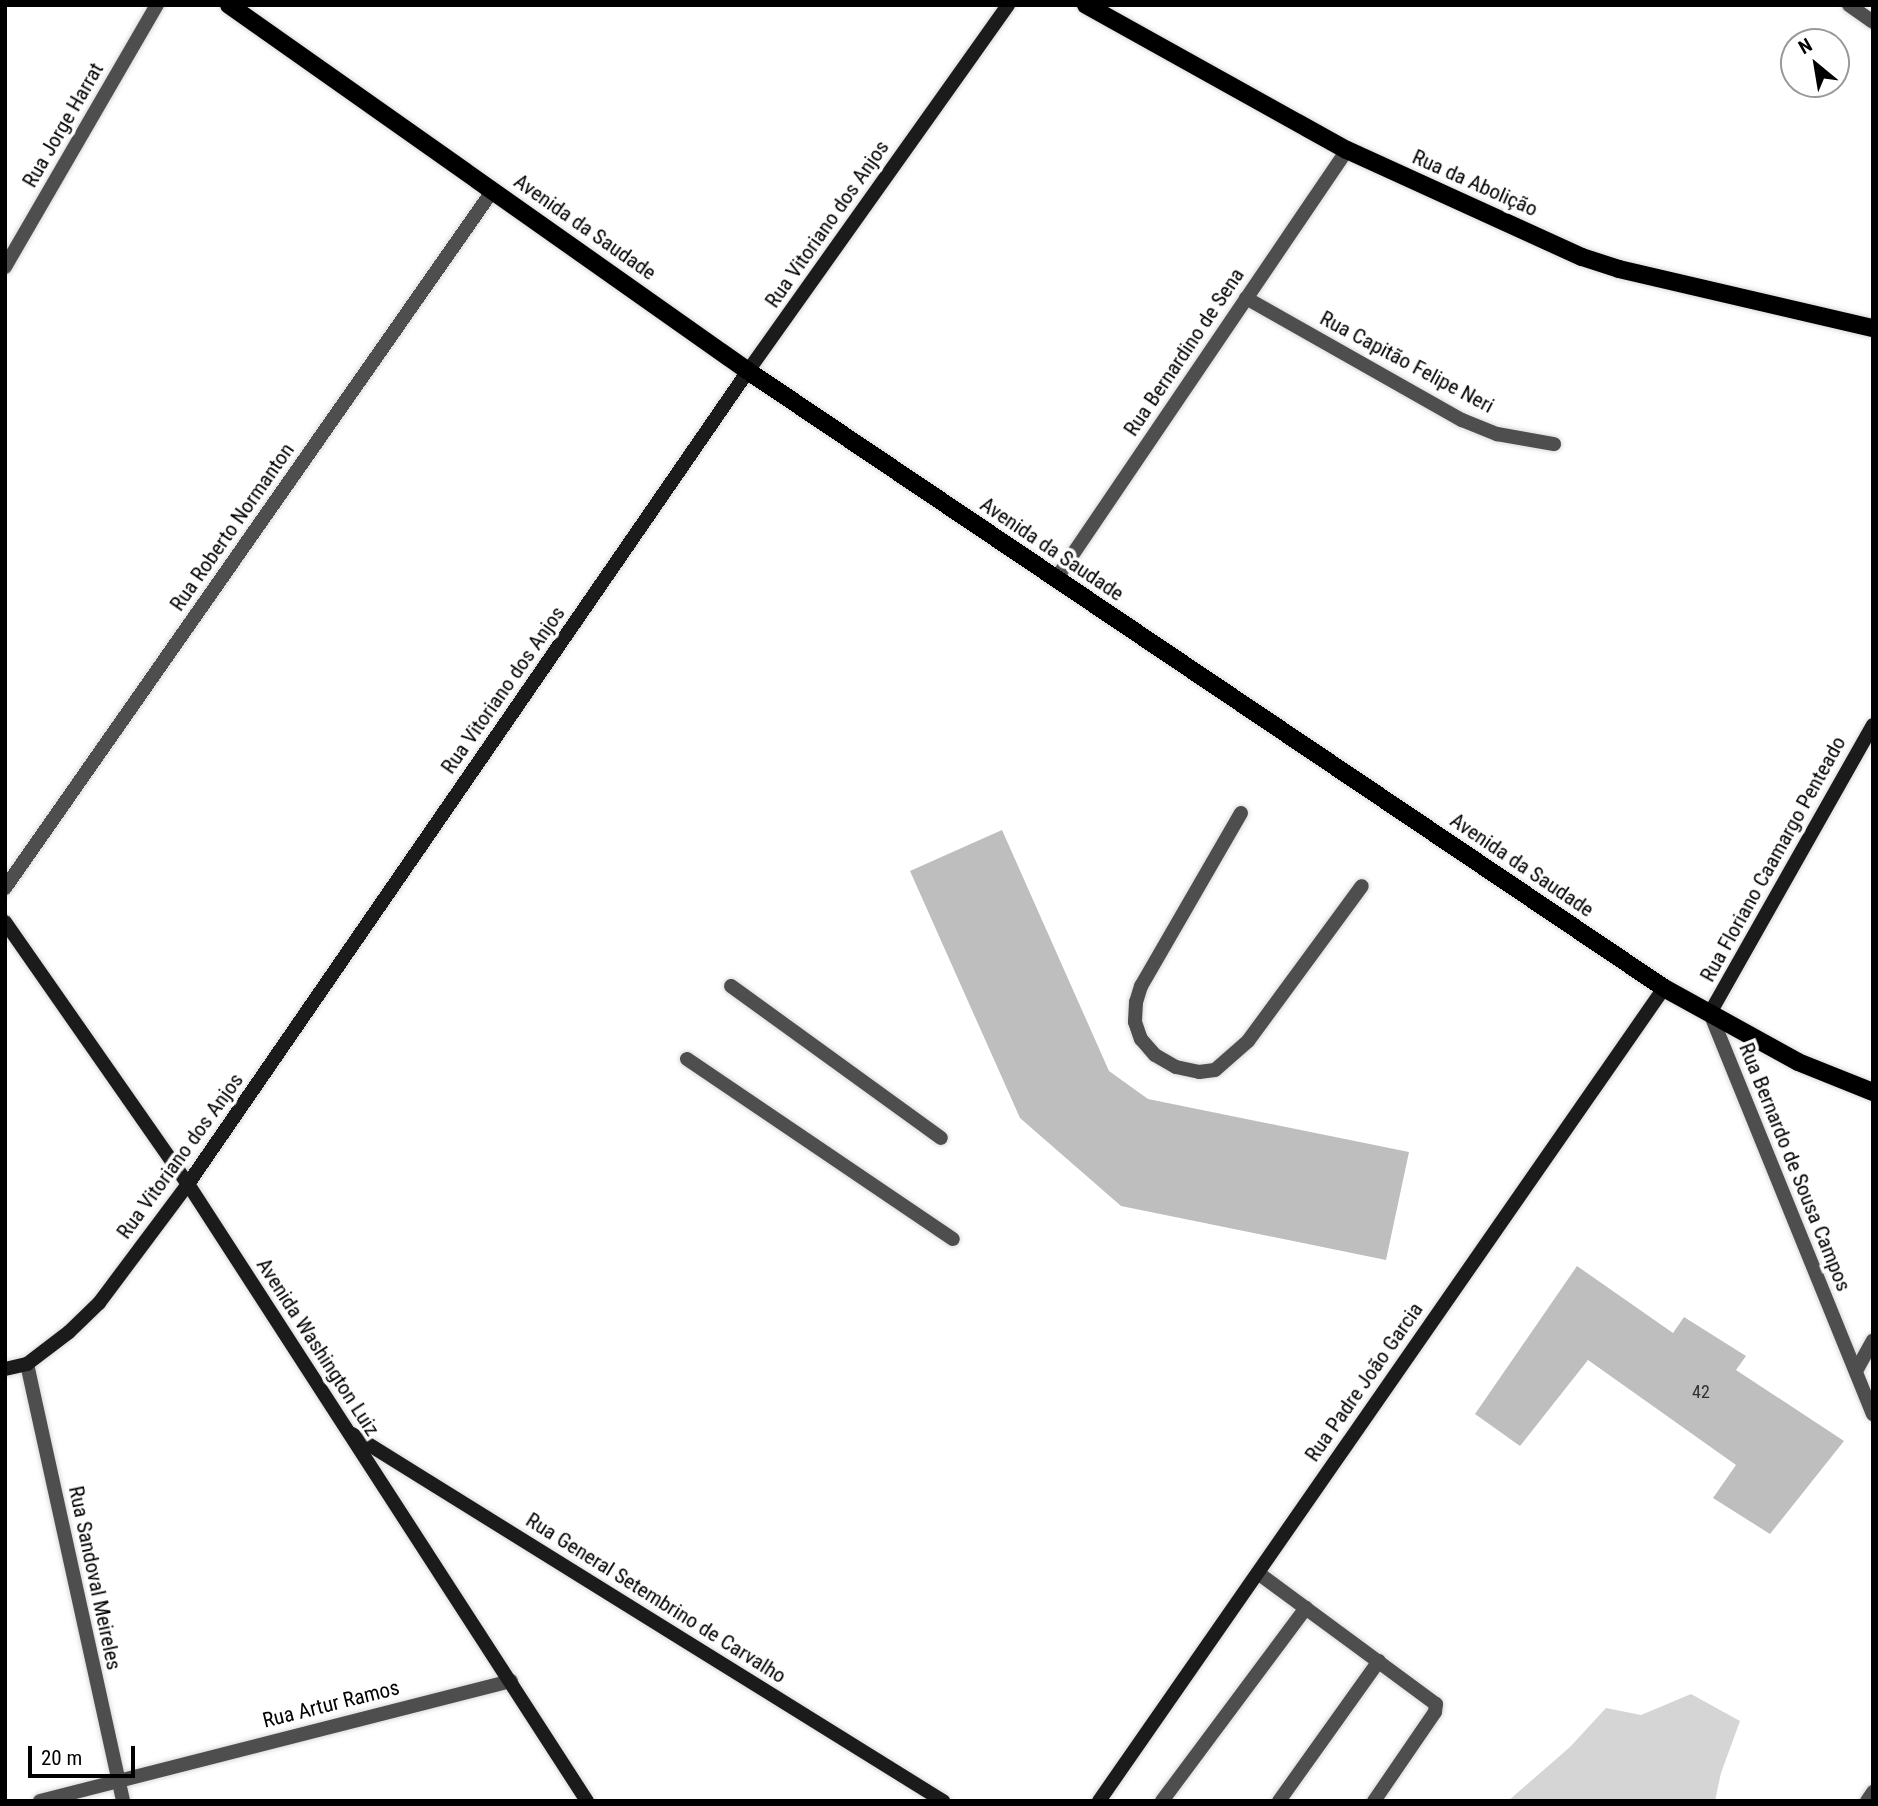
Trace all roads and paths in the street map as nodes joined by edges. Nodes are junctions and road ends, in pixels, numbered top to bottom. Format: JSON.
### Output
{"nodes":[{"id":1,"x":157,"y":5,"type":"edge"},
{"id":2,"x":229,"y":5,"type":"edge"},
{"id":3,"x":1008,"y":5,"type":"edge"},
{"id":4,"x":1086,"y":5,"type":"edge"},
{"id":5,"x":1849,"y":5,"type":"edge"},
{"id":6,"x":1873,"y":22,"type":"edge"},
{"id":7,"x":1346,"y":150,"type":"junction"},
{"id":8,"x":493,"y":190,"type":"junction"},
{"id":9,"x":5,"y":267,"type":"edge"},
{"id":10,"x":1246,"y":298,"type":"junction"},
{"id":11,"x":1873,"y":328,"type":"edge"},
{"id":12,"x":748,"y":371,"type":"junction"},
{"id":13,"x":1555,"y":444,"type":"dead end"},
{"id":14,"x":1056,"y":579,"type":"junction"},
{"id":15,"x":1873,"y":725,"type":"edge"},
{"id":16,"x":1241,"y":813,"type":"dead end"},
{"id":17,"x":1362,"y":886,"type":"dead end"},
{"id":18,"x":5,"y":888,"type":"edge"},
{"id":19,"x":5,"y":922,"type":"edge"},
{"id":20,"x":731,"y":986,"type":"dead end"},
{"id":21,"x":1664,"y":988,"type":"junction"},
{"id":22,"x":1710,"y":1013,"type":"junction"},
{"id":23,"x":687,"y":1059,"type":"dead end"},
{"id":24,"x":1873,"y":1091,"type":"edge"},
{"id":25,"x":941,"y":1138,"type":"dead end"},
{"id":26,"x":188,"y":1184,"type":"junction"},
{"id":27,"x":953,"y":1239,"type":"dead end"},
{"id":28,"x":1873,"y":1340,"type":"edge"},
{"id":29,"x":27,"y":1364,"type":"junction"},
{"id":30,"x":5,"y":1369,"type":"edge"},
{"id":31,"x":1856,"y":1371,"type":"junction"},
{"id":32,"x":1873,"y":1413,"type":"edge"},
{"id":33,"x":347,"y":1431,"type":"junction"},
{"id":34,"x":1258,"y":1573,"type":"junction"},
{"id":35,"x":1306,"y":1608,"type":"junction"},
{"id":36,"x":1379,"y":1661,"type":"junction"},
{"id":37,"x":511,"y":1681,"type":"junction"},
{"id":38,"x":117,"y":1779,"type":"junction"},
{"id":39,"x":1873,"y":1791,"type":"edge"},
{"id":40,"x":40,"y":1801,"type":"edge"},
{"id":41,"x":123,"y":1801,"type":"edge"},
{"id":42,"x":587,"y":1801,"type":"edge"},
{"id":43,"x":943,"y":1801,"type":"edge"},
{"id":44,"x":1100,"y":1801,"type":"edge"},
{"id":45,"x":1161,"y":1801,"type":"edge"},
{"id":46,"x":1279,"y":1801,"type":"edge"},
{"id":47,"x":1374,"y":1801,"type":"edge"},
{"id":48,"x":1867,"y":1801,"type":"edge"}],
"edges":[{"from":1,"to":9,"type":"street","name":"Rua Jorge Harrat"},
{"from":2,"to":8,"type":"main road","name":"Avenida da Saudade"},
{"from":3,"to":12,"type":"main road","name":"Rua Vitoriano dos Anjos"},
{"from":4,"to":7,"type":"main road","name":"Rua da Abolição"},
{"from":5,"to":6,"type":"street"},
{"from":7,"to":10,"type":"street","name":"Rua Bernardino de Sena"},
{"from":7,"to":11,"type":"main road","name":"Rua da Abolição"},
{"from":8,"to":12,"type":"main road","name":"Avenida da Saudade"},
{"from":8,"to":18,"type":"street","name":"Rua Roberto Normanton"},
{"from":10,"to":13,"type":"street","name":"Rua Capitão Felipe Neri"},
{"from":10,"to":14,"type":"street","name":"Rua Bernardino de Sena"},
{"from":12,"to":14,"type":"main road","name":"Avenida da Saudade"},
{"from":12,"to":26,"type":"main road","name":"Rua Vitoriano dos Anjos"},
{"from":14,"to":21,"type":"main road","name":"Avenida da Saudade"},
{"from":15,"to":22,"type":"main road","name":"Rua Floriano Caamargo Penteado"},
{"from":16,"to":17,"type":"street"},
{"from":19,"to":26,"type":"main road","name":"Avenida Washington Luiz"},
{"from":20,"to":25,"type":"street"},
{"from":21,"to":22,"type":"main road","name":"Avenida da Saudade"},
{"from":21,"to":34,"type":"main road","name":"Rua Padre João Garcia"},
{"from":22,"to":24,"type":"main road","name":"Avenida da Saudade"},
{"from":22,"to":31,"type":"street","name":"Rua Bernardo de Sousa Campos"},
{"from":23,"to":27,"type":"street"},
{"from":26,"to":29,"type":"main road","name":"Rua Vitoriano dos Anjos"},
{"from":26,"to":33,"type":"main road","name":"Avenida Washington Luiz"},
{"from":28,"to":31,"type":"street"},
{"from":29,"to":30,"type":"main road","name":"Rua Vitoriano dos Anjos"},
{"from":29,"to":38,"type":"street","name":"Rua Sandoval Meireles"},
{"from":31,"to":32,"type":"street","name":"Rua Bernardo de Sousa Campos"},
{"from":33,"to":37,"type":"main road","name":"Avenida Washington Luiz"},
{"from":33,"to":43,"type":"main road","name":"Rua General Setembrino de Carvalho"},
{"from":34,"to":35,"type":"street"},
{"from":34,"to":44,"type":"main road","name":"Rua Padre João Garcia"},
{"from":35,"to":36,"type":"street"},
{"from":35,"to":45,"type":"street"},
{"from":36,"to":46,"type":"street"},
{"from":36,"to":47,"type":"street"},
{"from":37,"to":38,"type":"street","name":"Rua Artur Ramos"},
{"from":37,"to":42,"type":"main road","name":"Avenida Washington Luiz"},
{"from":38,"to":40,"type":"street","name":"Rua Artur Ramos"},
{"from":38,"to":41,"type":"street","name":"Rua Sandoval Meireles"},
{"from":39,"to":48,"type":"street"}]}
